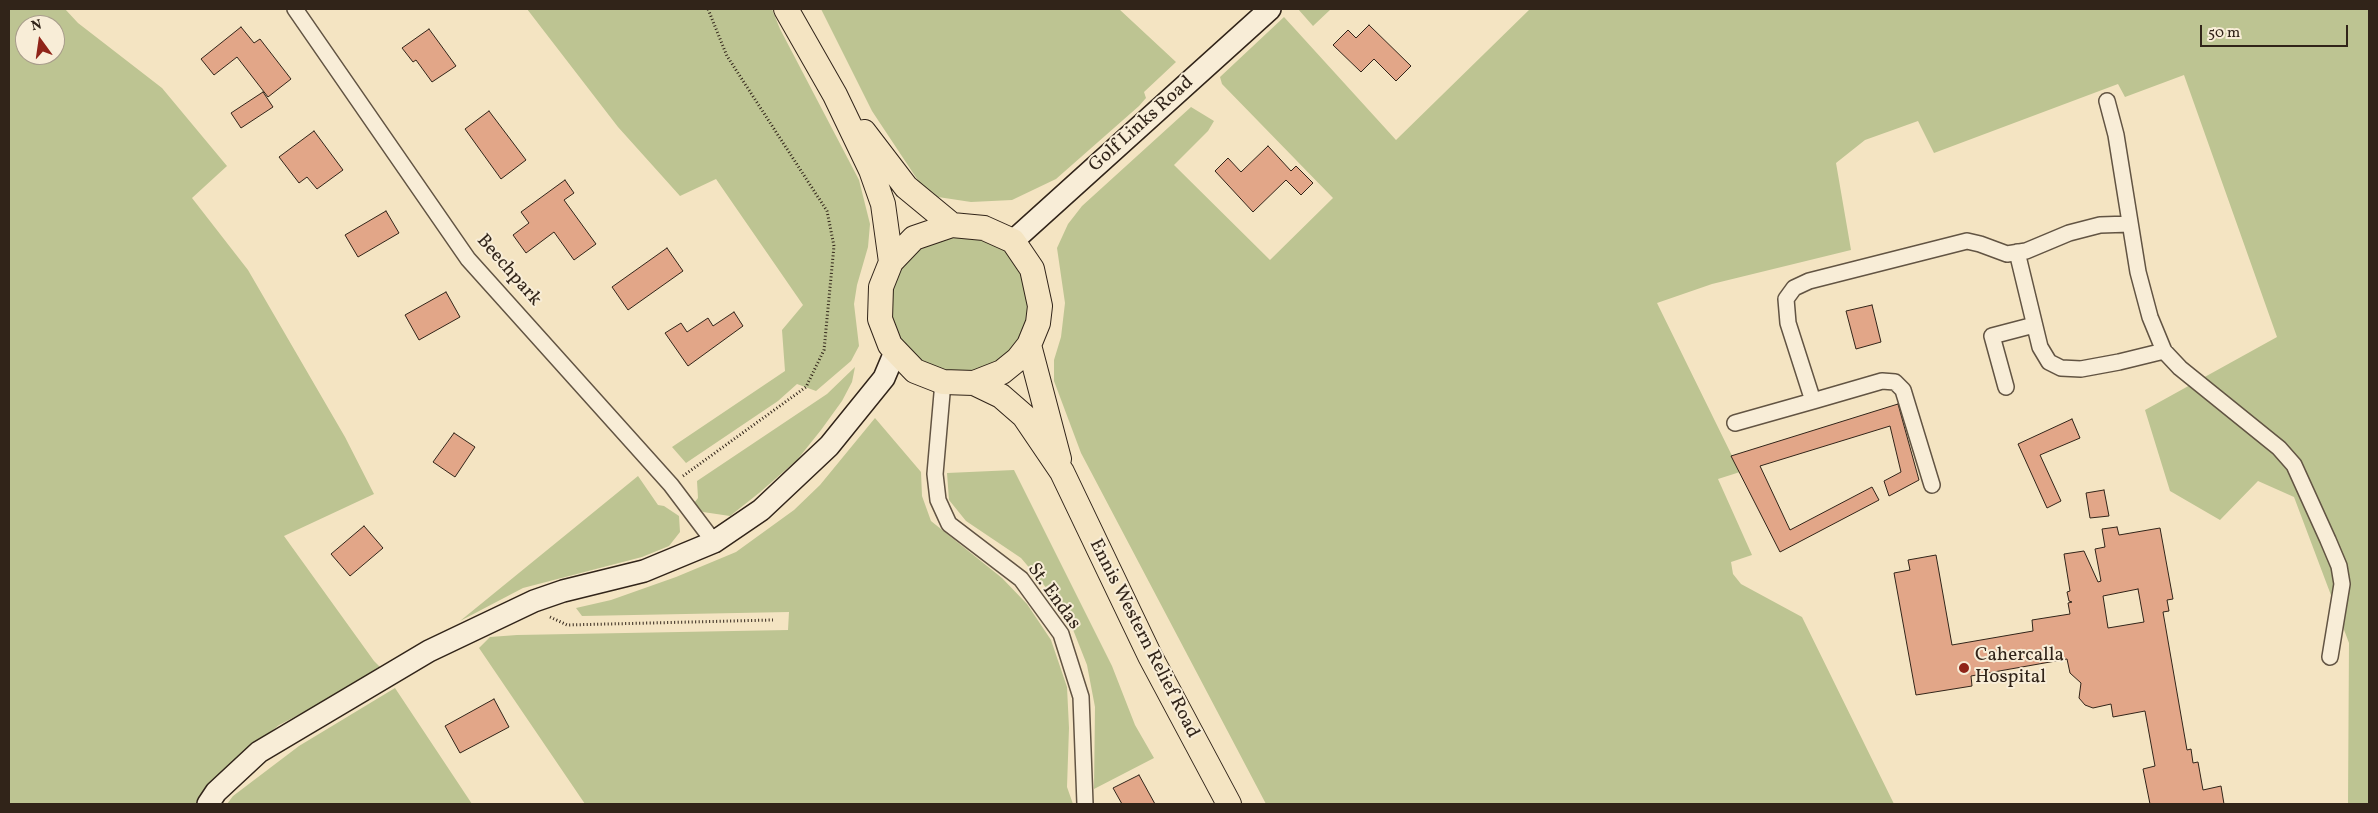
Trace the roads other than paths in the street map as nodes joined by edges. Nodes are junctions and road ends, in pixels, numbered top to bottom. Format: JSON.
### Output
{"nodes":[{"id":1,"x":295,"y":9,"type":"edge"},
{"id":2,"x":786,"y":9,"type":"edge"},
{"id":3,"x":1270,"y":9,"type":"edge"},
{"id":4,"x":835,"y":95,"type":"junction"},
{"id":5,"x":2107,"y":101,"type":"dead end"},
{"id":6,"x":952,"y":224,"type":"junction"},
{"id":7,"x":2130,"y":224,"type":"junction"},
{"id":8,"x":1013,"y":241,"type":"junction"},
{"id":9,"x":2017,"y":252,"type":"junction"},
{"id":10,"x":891,"y":262,"type":"junction"},
{"id":11,"x":2034,"y":325,"type":"junction"},
{"id":12,"x":1029,"y":345,"type":"junction"},
{"id":13,"x":2164,"y":351,"type":"junction"},
{"id":14,"x":895,"y":352,"type":"junction"},
{"id":15,"x":943,"y":382,"type":"junction"},
{"id":16,"x":974,"y":383,"type":"junction"},
{"id":17,"x":2006,"y":388,"type":"dead end"},
{"id":18,"x":1813,"y":401,"type":"junction"},
{"id":19,"x":1735,"y":424,"type":"dead end"},
{"id":20,"x":1062,"y":472,"type":"junction"},
{"id":21,"x":1932,"y":485,"type":"dead end"},
{"id":22,"x":714,"y":542,"type":"junction"},
{"id":23,"x":2330,"y":657,"type":"dead end"},
{"id":24,"x":208,"y":804,"type":"edge"},
{"id":25,"x":1085,"y":804,"type":"edge"},
{"id":26,"x":1229,"y":804,"type":"edge"}],
"edges":[{"from":1,"to":22,"type":"street","name":"Beechpark"},
{"from":2,"to":4,"type":"main road"},
{"from":3,"to":8,"type":"main road","name":"Golf Links Road"},
{"from":4,"to":6,"type":"main road"},
{"from":4,"to":10,"type":"main road"},
{"from":5,"to":7,"type":"street"},
{"from":6,"to":8,"type":"main road"},
{"from":6,"to":10,"type":"main road"},
{"from":7,"to":9,"type":"street"},
{"from":7,"to":13,"type":"street"},
{"from":8,"to":12,"type":"main road"},
{"from":9,"to":11,"type":"street"},
{"from":9,"to":18,"type":"street"},
{"from":10,"to":14,"type":"main road"},
{"from":11,"to":13,"type":"street"},
{"from":11,"to":17,"type":"street"},
{"from":12,"to":16,"type":"main road"},
{"from":12,"to":20,"type":"main road","name":"Ennis Western Relief Road"},
{"from":13,"to":23,"type":"street"},
{"from":14,"to":15,"type":"main road"},
{"from":14,"to":22,"type":"main road"},
{"from":15,"to":16,"type":"main road"},
{"from":15,"to":25,"type":"street","name":"St. Endas"},
{"from":16,"to":20,"type":"main road","name":"Ennis Western Relief Road"},
{"from":18,"to":19,"type":"street"},
{"from":18,"to":21,"type":"street"},
{"from":20,"to":26,"type":"main road","name":"Ennis Western Relief Road"},
{"from":22,"to":24,"type":"main road"}]}
